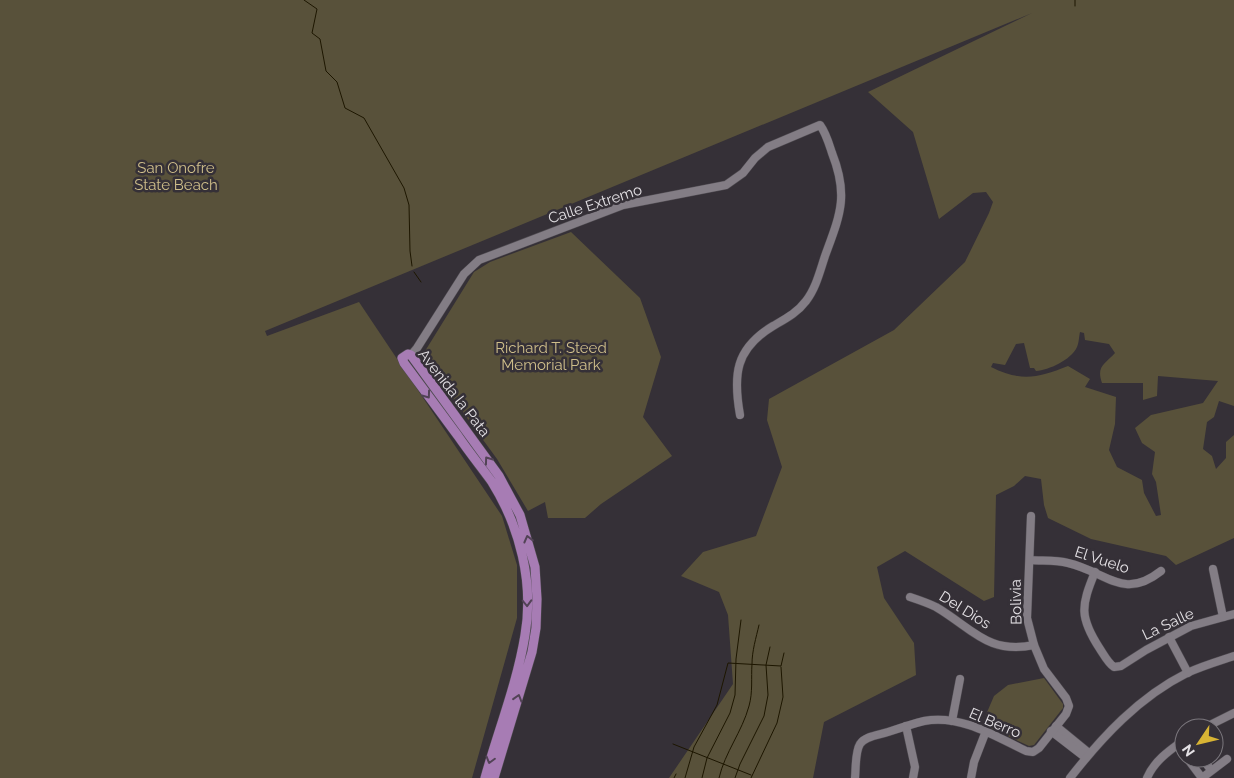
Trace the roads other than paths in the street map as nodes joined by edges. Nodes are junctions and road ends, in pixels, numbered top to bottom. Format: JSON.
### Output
{"nodes":[{"id":1,"x":411,"y":355,"type":"junction"},
{"id":2,"x":740,"y":415,"type":"dead end"},
{"id":3,"x":1031,"y":516,"type":"dead end"},
{"id":4,"x":1030,"y":560,"type":"junction"},
{"id":5,"x":1212,"y":569,"type":"dead end"},
{"id":6,"x":1161,"y":571,"type":"dead end"},
{"id":7,"x":1095,"y":572,"type":"junction"},
{"id":8,"x":910,"y":598,"type":"dead end"},
{"id":9,"x":1234,"y":614,"type":"edge"},
{"id":10,"x":1223,"y":617,"type":"junction"},
{"id":11,"x":1169,"y":637,"type":"junction"},
{"id":12,"x":1034,"y":644,"type":"junction"},
{"id":13,"x":1234,"y":656,"type":"edge"},
{"id":14,"x":1188,"y":673,"type":"junction"},
{"id":15,"x":960,"y":679,"type":"dead end"},
{"id":16,"x":952,"y":721,"type":"junction"},
{"id":17,"x":906,"y":726,"type":"junction"},
{"id":18,"x":1054,"y":729,"type":"junction"},
{"id":19,"x":986,"y":732,"type":"junction"},
{"id":20,"x":1174,"y":748,"type":"edge"},
{"id":21,"x":1088,"y":756,"type":"junction"},
{"id":22,"x":1227,"y":759,"type":"dead end"},
{"id":23,"x":1211,"y":770,"type":"joint"},
{"id":24,"x":485,"y":778,"type":"edge"},
{"id":25,"x":494,"y":778,"type":"edge"},
{"id":26,"x":855,"y":778,"type":"edge"},
{"id":27,"x":913,"y":778,"type":"edge"},
{"id":28,"x":971,"y":778,"type":"edge"},
{"id":29,"x":1070,"y":778,"type":"edge"},
{"id":30,"x":1147,"y":778,"type":"edge"},
{"id":31,"x":1202,"y":778,"type":"edge"}],
"edges":[{"from":1,"to":2,"type":"street","name":"Calle Extremo"},
{"from":1,"to":24,"type":"main road","name":"Avenida la Pata","one_way":true},
{"from":25,"to":1,"type":"main road","name":"Avenida la Pata","one_way":true},
{"from":3,"to":4,"type":"street","name":"Bolivia"},
{"from":4,"to":7,"type":"street","name":"El Vuelo"},
{"from":4,"to":12,"type":"street","name":"Bolivia"},
{"from":5,"to":10,"type":"street"},
{"from":6,"to":7,"type":"street","name":"El Vuelo"},
{"from":7,"to":11,"type":"street","name":"La Salle"},
{"from":8,"to":12,"type":"street","name":"Del Dios"},
{"from":9,"to":10,"type":"street","name":"La Salle"},
{"from":10,"to":11,"type":"street","name":"La Salle"},
{"from":11,"to":14,"type":"street"},
{"from":12,"to":18,"type":"street","name":"Bolivia"},
{"from":13,"to":14,"type":"street"},
{"from":14,"to":21,"type":"street"},
{"from":15,"to":16,"type":"street"},
{"from":16,"to":17,"type":"street","name":"El Berro"},
{"from":16,"to":19,"type":"street","name":"El Berro"},
{"from":17,"to":26,"type":"street","name":"El Berro"},
{"from":17,"to":27,"type":"street"},
{"from":18,"to":19,"type":"street","name":"El Berro"},
{"from":18,"to":21,"type":"street"},
{"from":19,"to":28,"type":"street"},
{"from":20,"to":30,"type":"street"},
{"from":21,"to":29,"type":"street"},
{"from":22,"to":23,"type":"street"},
{"from":23,"to":31,"type":"street"}]}
